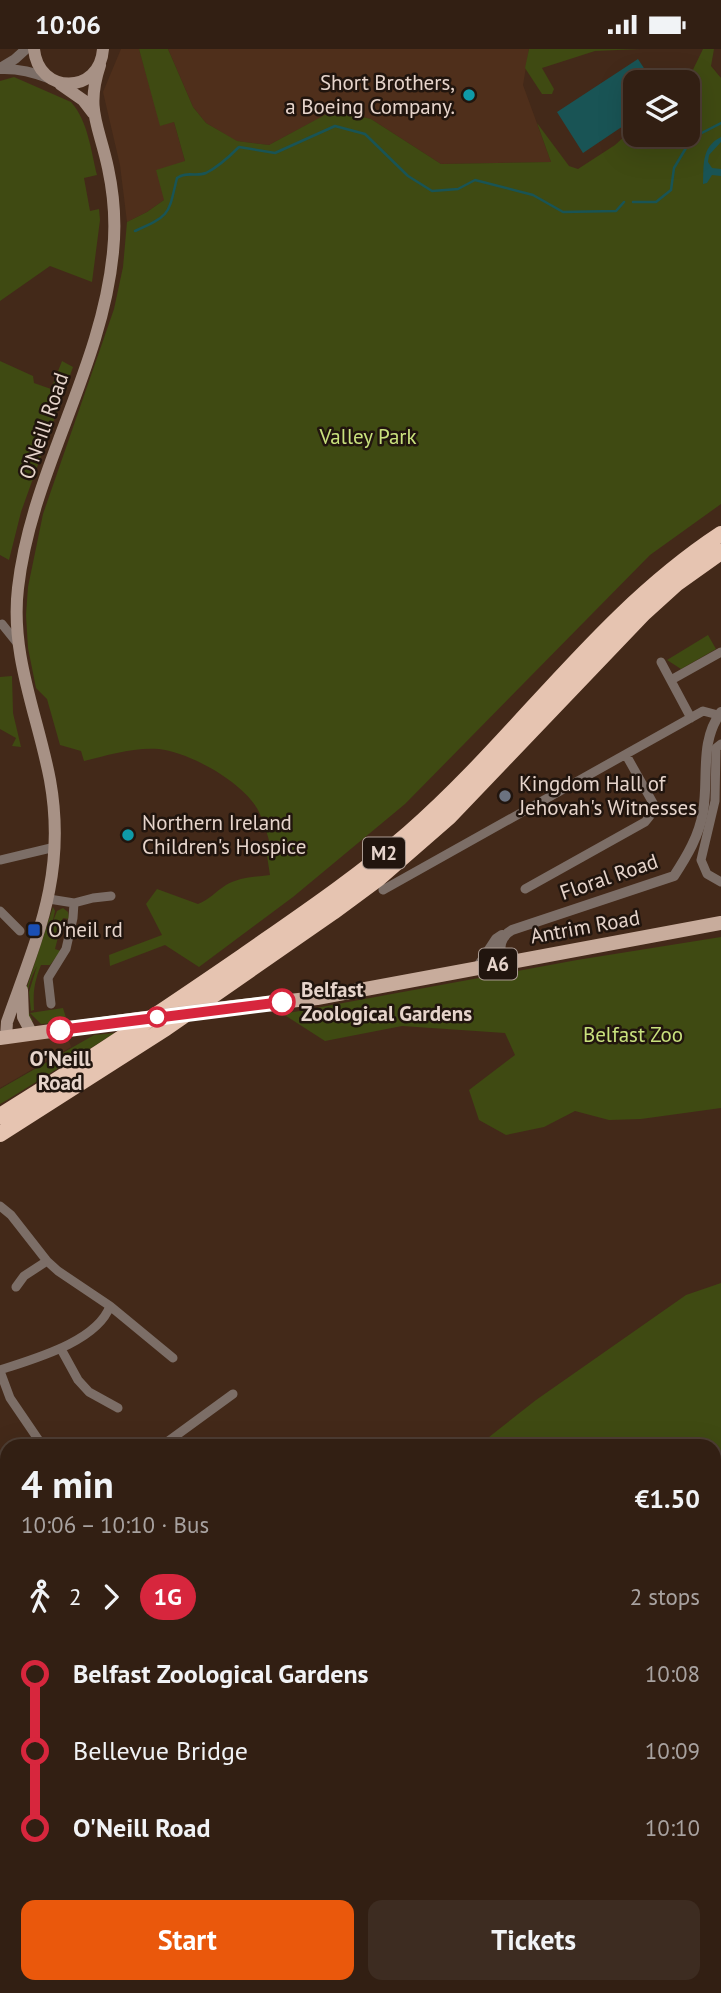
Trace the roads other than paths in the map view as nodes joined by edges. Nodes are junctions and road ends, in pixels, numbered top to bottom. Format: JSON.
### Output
{"nodes":[{"id":1,"x":26,"y":49,"type":"edge"},
{"id":2,"x":34,"y":49,"type":"edge"},
{"id":3,"x":103,"y":56,"type":"edge"},
{"id":4,"x":0,"y":68,"type":"edge"},
{"id":5,"x":54,"y":81,"type":"junction"},
{"id":6,"x":93,"y":113,"type":"junction"},
{"id":7,"x":721,"y":534,"type":"edge"},
{"id":8,"x":721,"y":552,"type":"edge"},
{"id":9,"x":1,"y":624,"type":"edge"},
{"id":10,"x":17,"y":624,"type":"junction"},
{"id":11,"x":18,"y":644,"type":"junction"},
{"id":12,"x":721,"y":652,"type":"edge"},
{"id":13,"x":661,"y":662,"type":"dead end"},
{"id":14,"x":671,"y":680,"type":"junction"},
{"id":15,"x":720,"y":714,"type":"edge"},
{"id":16,"x":691,"y":718,"type":"junction"},
{"id":17,"x":721,"y":744,"type":"edge"},
{"id":18,"x":626,"y":755,"type":"junction"},
{"id":19,"x":704,"y":782,"type":"junction"},
{"id":20,"x":716,"y":782,"type":"junction"},
{"id":21,"x":444,"y":842,"type":"dead end"},
{"id":22,"x":55,"y":847,"type":"junction"},
{"id":23,"x":449,"y":852,"type":"junction"},
{"id":24,"x":0,"y":860,"type":"edge"},
{"id":25,"x":721,"y":882,"type":"edge"},
{"id":26,"x":524,"y":889,"type":"dead end"},
{"id":27,"x":383,"y":890,"type":"dead end"},
{"id":28,"x":111,"y":896,"type":"dead end"},
{"id":29,"x":49,"y":899,"type":"junction"},
{"id":30,"x":74,"y":903,"type":"junction"},
{"id":31,"x":0,"y":911,"type":"edge"},
{"id":32,"x":721,"y":923,"type":"edge"},
{"id":33,"x":20,"y":931,"type":"dead end"},
{"id":34,"x":505,"y":934,"type":"junction"},
{"id":35,"x":501,"y":963,"type":"junction"},
{"id":36,"x":477,"y":968,"type":"junction"},
{"id":37,"x":19,"y":989,"type":"junction"},
{"id":38,"x":51,"y":1004,"type":"dead end"},
{"id":39,"x":0,"y":1012,"type":"edge"},
{"id":40,"x":32,"y":1034,"type":"junction"},
{"id":41,"x":3,"y":1038,"type":"edge"},
{"id":42,"x":0,"y":1116,"type":"edge"},
{"id":43,"x":0,"y":1134,"type":"edge"},
{"id":44,"x":0,"y":1206,"type":"edge"},
{"id":45,"x":47,"y":1261,"type":"junction"},
{"id":46,"x":16,"y":1287,"type":"dead end"},
{"id":47,"x":110,"y":1305,"type":"junction"},
{"id":48,"x":61,"y":1349,"type":"junction"},
{"id":49,"x":173,"y":1358,"type":"dead end"},
{"id":50,"x":0,"y":1371,"type":"edge"},
{"id":51,"x":233,"y":1394,"type":"dead end"},
{"id":52,"x":118,"y":1408,"type":"dead end"},
{"id":53,"x":38,"y":1439,"type":"edge"},
{"id":54,"x":171,"y":1439,"type":"edge"}],
"edges":[{"from":1,"to":4,"type":"street"},
{"from":2,"to":5,"type":"main road"},
{"from":3,"to":5,"type":"main road"},
{"from":3,"to":6,"type":"main road","name":"O'Neill Road"},
{"from":4,"to":5,"type":"street"},
{"from":5,"to":6,"type":"main road"},
{"from":6,"to":10,"type":"main road","name":"O'Neill Road"},
{"from":7,"to":42,"type":"highway","number":"M2"},
{"from":8,"to":43,"type":"highway","number":"M2"},
{"from":9,"to":10,"type":"street"},
{"from":9,"to":11,"type":"street"},
{"from":10,"to":11,"type":"main road","name":"O'Neill Road"},
{"from":11,"to":22,"type":"main road","name":"O'Neill Road"},
{"from":12,"to":14,"type":"street"},
{"from":13,"to":14,"type":"street"},
{"from":14,"to":16,"type":"street"},
{"from":15,"to":16,"type":"street"},
{"from":15,"to":19,"type":"street","name":"Floral Road"},
{"from":16,"to":18,"type":"street"},
{"from":17,"to":20,"type":"street"},
{"from":18,"to":23,"type":"street"},
{"from":18,"to":26,"type":"street"},
{"from":19,"to":20,"type":"street"},
{"from":19,"to":34,"type":"street","name":"Floral Road"},
{"from":20,"to":25,"type":"street"},
{"from":21,"to":23,"type":"street"},
{"from":22,"to":24,"type":"street"},
{"from":22,"to":29,"type":"main road","name":"O'Neill Road"},
{"from":23,"to":27,"type":"street"},
{"from":28,"to":30,"type":"street"},
{"from":29,"to":30,"type":"street"},
{"from":29,"to":37,"type":"main road","name":"O'Neill Road"},
{"from":30,"to":38,"type":"street"},
{"from":31,"to":33,"type":"street"},
{"from":32,"to":35,"type":"main road","name":"Antrim Road","number":"A6"},
{"from":34,"to":35,"type":"street"},
{"from":34,"to":36,"type":"street"},
{"from":35,"to":36,"type":"main road","name":"Antrim Road","number":"A6"},
{"from":36,"to":40,"type":"main road","name":"Antrim Road","number":"A6","bridge":true},
{"from":37,"to":39,"type":"main road"},
{"from":37,"to":40,"type":"main road"},
{"from":37,"to":41,"type":"main road","name":"O'Neill Road"},
{"from":40,"to":41,"type":"main road","name":"Antrim Road","number":"A6"},
{"from":44,"to":45,"type":"street"},
{"from":45,"to":46,"type":"street"},
{"from":45,"to":47,"type":"street"},
{"from":47,"to":48,"type":"street"},
{"from":47,"to":49,"type":"street"},
{"from":48,"to":50,"type":"street"},
{"from":48,"to":52,"type":"street"},
{"from":50,"to":53,"type":"street"},
{"from":51,"to":54,"type":"street"}]}
